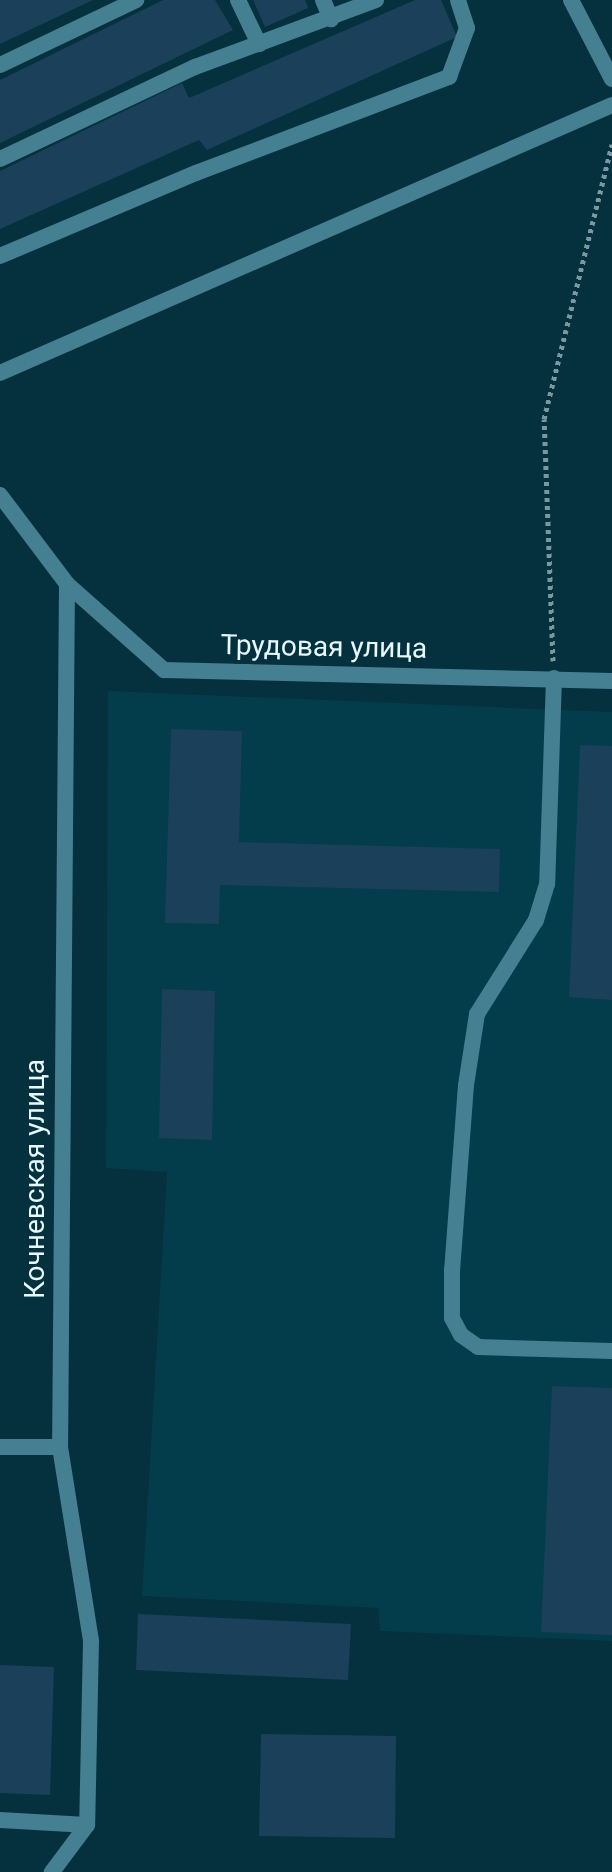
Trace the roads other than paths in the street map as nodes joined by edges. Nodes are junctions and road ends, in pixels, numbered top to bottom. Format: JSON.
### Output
{"nodes":[{"id":1,"x":136,"y":0,"type":"edge"},
{"id":2,"x":238,"y":0,"type":"edge"},
{"id":3,"x":323,"y":0,"type":"edge"},
{"id":4,"x":376,"y":0,"type":"edge"},
{"id":5,"x":458,"y":0,"type":"edge"},
{"id":6,"x":571,"y":0,"type":"edge"},
{"id":7,"x":331,"y":19,"type":"junction"},
{"id":8,"x":259,"y":44,"type":"junction"},
{"id":9,"x":0,"y":65,"type":"edge"},
{"id":10,"x":612,"y":79,"type":"edge"},
{"id":11,"x":612,"y":105,"type":"edge"},
{"id":12,"x":0,"y":159,"type":"edge"},
{"id":13,"x":0,"y":256,"type":"edge"},
{"id":14,"x":0,"y":373,"type":"edge"},
{"id":15,"x":0,"y":495,"type":"edge"},
{"id":16,"x":67,"y":584,"type":"junction"},
{"id":17,"x":554,"y":678,"type":"junction"},
{"id":18,"x":612,"y":681,"type":"edge"},
{"id":19,"x":612,"y":1351,"type":"edge"},
{"id":20,"x":0,"y":1447,"type":"edge"},
{"id":21,"x":60,"y":1447,"type":"junction"},
{"id":22,"x":0,"y":1820,"type":"edge"},
{"id":23,"x":87,"y":1825,"type":"junction"},
{"id":24,"x":52,"y":1872,"type":"edge"}],
"edges":[{"from":1,"to":9,"type":"street"},
{"from":2,"to":8,"type":"street"},
{"from":3,"to":7,"type":"street"},
{"from":4,"to":7,"type":"street"},
{"from":5,"to":13,"type":"street"},
{"from":6,"to":10,"type":"street"},
{"from":7,"to":8,"type":"street"},
{"from":8,"to":12,"type":"street"},
{"from":11,"to":14,"type":"street"},
{"from":15,"to":16,"type":"street"},
{"from":16,"to":17,"type":"street","name":"Трудовая улица"},
{"from":16,"to":21,"type":"street","name":"Кочневская улица"},
{"from":17,"to":18,"type":"street","name":"Трудовая улица"},
{"from":17,"to":19,"type":"street"},
{"from":20,"to":21,"type":"street"},
{"from":21,"to":23,"type":"street","name":"Кочневская улица"},
{"from":22,"to":23,"type":"street"},
{"from":23,"to":24,"type":"street"}]}
